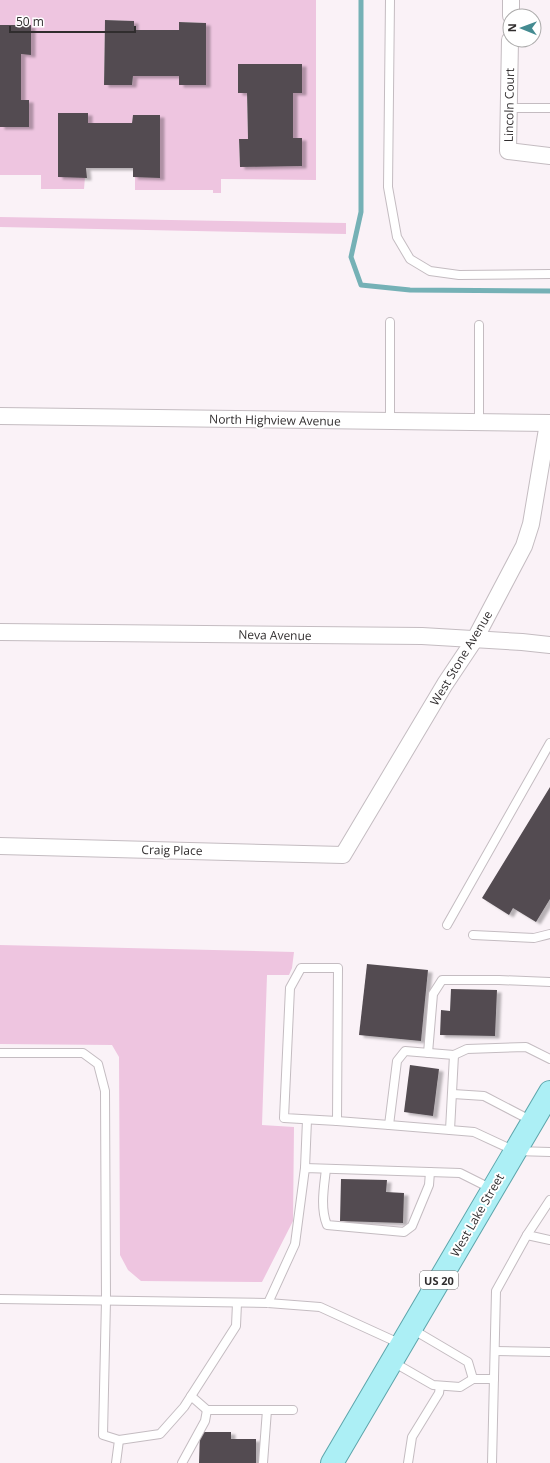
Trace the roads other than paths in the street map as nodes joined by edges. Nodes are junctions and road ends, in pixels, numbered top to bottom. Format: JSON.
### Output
{"nodes":[{"id":1,"x":390,"y":0,"type":"edge"},
{"id":2,"x":510,"y":48,"type":"edge"},
{"id":3,"x":509,"y":108,"type":"junction"},
{"id":4,"x":550,"y":108,"type":"edge"},
{"id":5,"x":550,"y":156,"type":"edge"},
{"id":6,"x":550,"y":274,"type":"edge"},
{"id":7,"x":390,"y":322,"type":"dead end"},
{"id":8,"x":479,"y":325,"type":"dead end"},
{"id":9,"x":0,"y":416,"type":"edge"},
{"id":10,"x":390,"y":421,"type":"junction"},
{"id":11,"x":479,"y":422,"type":"junction"},
{"id":12,"x":549,"y":423,"type":"edge"},
{"id":13,"x":0,"y":632,"type":"edge"},
{"id":14,"x":475,"y":639,"type":"junction"},
{"id":15,"x":550,"y":645,"type":"edge"},
{"id":16,"x":550,"y":743,"type":"edge"},
{"id":17,"x":0,"y":846,"type":"edge"},
{"id":18,"x":343,"y":855,"type":"joint"},
{"id":19,"x":447,"y":925,"type":"dead end"},
{"id":20,"x":550,"y":934,"type":"edge"},
{"id":21,"x":473,"y":935,"type":"dead end"},
{"id":22,"x":550,"y":982,"type":"edge"},
{"id":23,"x":0,"y":1053,"type":"edge"},
{"id":24,"x":428,"y":1053,"type":"junction"},
{"id":25,"x":454,"y":1055,"type":"junction"},
{"id":26,"x":550,"y":1059,"type":"edge"},
{"id":27,"x":550,"y":1092,"type":"edge"},
{"id":28,"x":453,"y":1094,"type":"junction"},
{"id":29,"x":307,"y":1120,"type":"junction"},
{"id":30,"x":337,"y":1121,"type":"junction"},
{"id":31,"x":533,"y":1121,"type":"junction"},
{"id":32,"x":390,"y":1124,"type":"junction"},
{"id":33,"x":450,"y":1130,"type":"junction"},
{"id":34,"x":515,"y":1151,"type":"junction"},
{"id":35,"x":550,"y":1152,"type":"edge"},
{"id":36,"x":305,"y":1168,"type":"junction"},
{"id":37,"x":326,"y":1169,"type":"junction"},
{"id":38,"x":430,"y":1172,"type":"junction"},
{"id":39,"x":493,"y":1189,"type":"junction"},
{"id":40,"x":550,"y":1200,"type":"edge"},
{"id":41,"x":527,"y":1235,"type":"junction"},
{"id":42,"x":550,"y":1240,"type":"edge"},
{"id":43,"x":0,"y":1299,"type":"edge"},
{"id":44,"x":106,"y":1300,"type":"junction"},
{"id":45,"x":237,"y":1303,"type":"junction"},
{"id":46,"x":268,"y":1303,"type":"junction"},
{"id":47,"x":402,"y":1345,"type":"junction"},
{"id":48,"x":494,"y":1351,"type":"junction"},
{"id":49,"x":550,"y":1352,"type":"edge"},
{"id":50,"x":473,"y":1379,"type":"junction"},
{"id":51,"x":494,"y":1380,"type":"junction"},
{"id":52,"x":440,"y":1386,"type":"junction"},
{"id":53,"x":191,"y":1396,"type":"junction"},
{"id":54,"x":207,"y":1410,"type":"junction"},
{"id":55,"x":267,"y":1410,"type":"junction"},
{"id":56,"x":293,"y":1410,"type":"dead end"},
{"id":57,"x":118,"y":1440,"type":"junction"},
{"id":58,"x":116,"y":1463,"type":"edge"},
{"id":59,"x":182,"y":1463,"type":"edge"},
{"id":60,"x":263,"y":1463,"type":"edge"},
{"id":61,"x":332,"y":1463,"type":"edge"},
{"id":62,"x":408,"y":1463,"type":"edge"},
{"id":63,"x":492,"y":1463,"type":"edge"}],
"edges":[{"from":1,"to":6,"type":"lane"},
{"from":2,"to":3,"type":"street","name":"Lincoln Court"},
{"from":3,"to":4,"type":"lane"},
{"from":3,"to":5,"type":"street","name":"Lincoln Court"},
{"from":7,"to":10,"type":"lane"},
{"from":8,"to":11,"type":"lane"},
{"from":9,"to":10,"type":"street","name":"North Highview Avenue"},
{"from":10,"to":11,"type":"street","name":"North Highview Avenue"},
{"from":11,"to":12,"type":"street","name":"North Highview Avenue"},
{"from":12,"to":14,"type":"street","name":"West Stone Avenue"},
{"from":13,"to":14,"type":"street","name":"Neva Avenue"},
{"from":14,"to":15,"type":"street","name":"Neva Avenue"},
{"from":14,"to":18,"type":"street","name":"West Stone Avenue"},
{"from":16,"to":19,"type":"lane"},
{"from":17,"to":18,"type":"street","name":"Craig Place"},
{"from":20,"to":21,"type":"lane"},
{"from":22,"to":24,"type":"lane"},
{"from":23,"to":44,"type":"lane"},
{"from":24,"to":25,"type":"lane"},
{"from":24,"to":32,"type":"lane"},
{"from":25,"to":26,"type":"lane"},
{"from":25,"to":28,"type":"lane"},
{"from":27,"to":31,"type":"main road","name":"West Lake Street","number":"US 20"},
{"from":28,"to":31,"type":"lane"},
{"from":28,"to":33,"type":"lane"},
{"from":29,"to":30,"type":"lane"},
{"from":29,"to":30,"type":"lane"},
{"from":29,"to":36,"type":"lane"},
{"from":30,"to":32,"type":"lane"},
{"from":31,"to":34,"type":"main road","name":"West Lake Street","number":"US 20"},
{"from":32,"to":33,"type":"lane"},
{"from":33,"to":34,"type":"lane"},
{"from":34,"to":35,"type":"lane"},
{"from":34,"to":39,"type":"main road","name":"West Lake Street","number":"US 20"},
{"from":36,"to":37,"type":"lane"},
{"from":36,"to":46,"type":"lane"},
{"from":37,"to":38,"type":"lane"},
{"from":37,"to":38,"type":"lane"},
{"from":38,"to":39,"type":"lane"},
{"from":39,"to":47,"type":"main road","name":"West Lake Street","number":"US 20"},
{"from":40,"to":41,"type":"lane"},
{"from":41,"to":42,"type":"lane"},
{"from":41,"to":48,"type":"lane"},
{"from":43,"to":44,"type":"lane"},
{"from":44,"to":45,"type":"lane"},
{"from":44,"to":57,"type":"lane"},
{"from":45,"to":46,"type":"lane"},
{"from":45,"to":53,"type":"lane"},
{"from":46,"to":47,"type":"lane"},
{"from":47,"to":50,"type":"lane"},
{"from":47,"to":52,"type":"lane"},
{"from":47,"to":61,"type":"main road","name":"West Lake Street","number":"US 20"},
{"from":48,"to":49,"type":"lane"},
{"from":48,"to":51,"type":"lane"},
{"from":50,"to":51,"type":"lane"},
{"from":50,"to":52,"type":"lane"},
{"from":51,"to":63,"type":"lane"},
{"from":52,"to":62,"type":"lane"},
{"from":53,"to":54,"type":"lane"},
{"from":53,"to":57,"type":"lane"},
{"from":54,"to":55,"type":"lane"},
{"from":54,"to":59,"type":"lane"},
{"from":55,"to":56,"type":"lane"},
{"from":55,"to":60,"type":"lane"},
{"from":57,"to":58,"type":"lane"}]}
